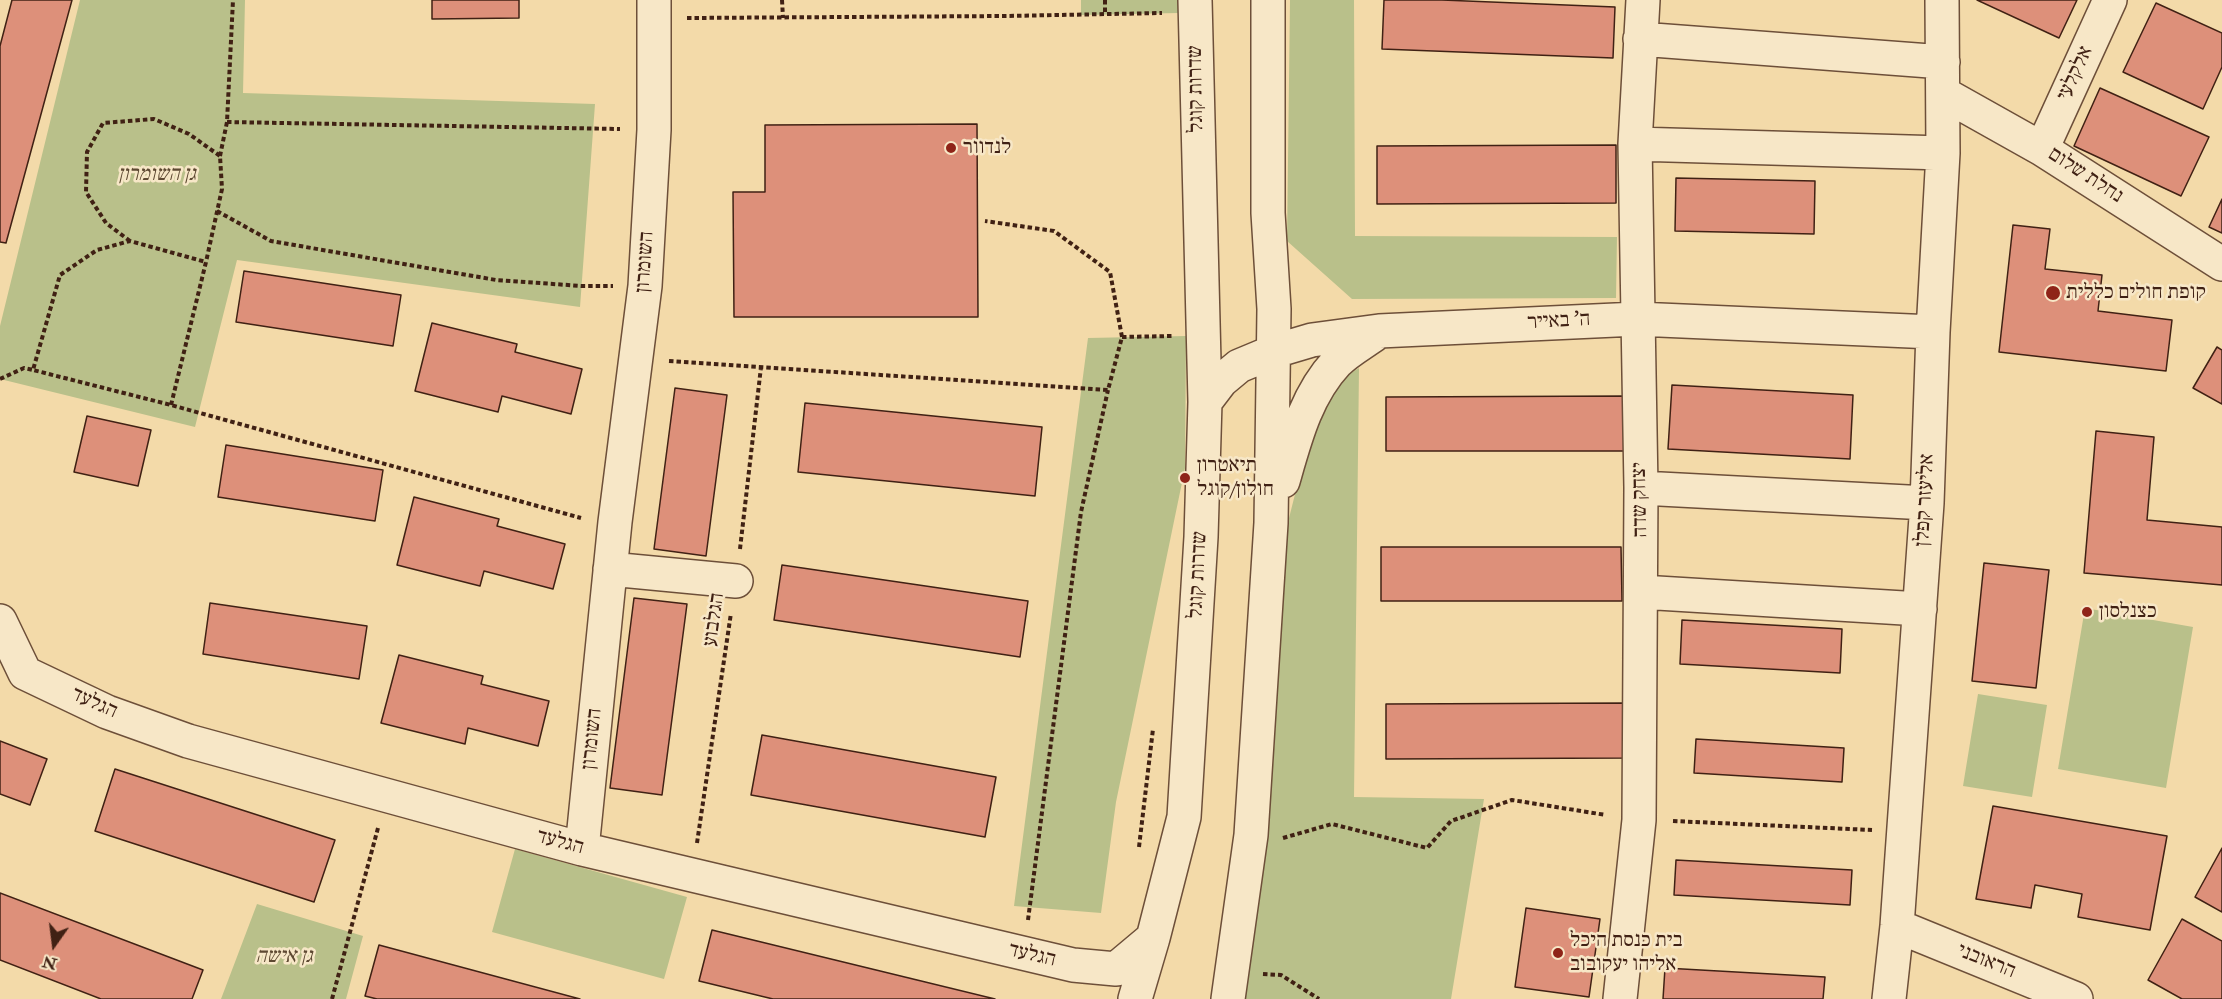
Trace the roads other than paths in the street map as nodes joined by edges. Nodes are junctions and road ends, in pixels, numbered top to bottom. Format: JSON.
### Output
{"nodes":[{"id":1,"x":1268,"y":0,"type":"edge"},
{"id":2,"x":1643,"y":0,"type":"edge"},
{"id":3,"x":1942,"y":0,"type":"edge"},
{"id":4,"x":2110,"y":0,"type":"edge"},
{"id":5,"x":1196,"y":6,"type":"edge"},
{"id":6,"x":654,"y":9,"type":"edge"},
{"id":7,"x":1641,"y":39,"type":"junction"},
{"id":8,"x":1943,"y":78,"type":"junction"},
{"id":9,"x":1635,"y":144,"type":"junction"},
{"id":10,"x":2042,"y":148,"type":"junction"},
{"id":11,"x":1943,"y":153,"type":"junction"},
{"id":12,"x":2222,"y":264,"type":"edge"},
{"id":13,"x":1638,"y":319,"type":"junction"},
{"id":14,"x":1379,"y":331,"type":"junction"},
{"id":15,"x":1933,"y":332,"type":"junction"},
{"id":16,"x":1275,"y":351,"type":"junction"},
{"id":17,"x":1205,"y":402,"type":"junction"},
{"id":18,"x":1641,"y":488,"type":"junction"},
{"id":19,"x":1927,"y":503,"type":"junction"},
{"id":20,"x":1270,"y":523,"type":"junction"},
{"id":21,"x":610,"y":569,"type":"junction"},
{"id":22,"x":736,"y":581,"type":"road end"},
{"id":23,"x":1641,"y":592,"type":"junction"},
{"id":24,"x":1920,"y":609,"type":"junction"},
{"id":25,"x":0,"y":621,"type":"edge"},
{"id":26,"x":582,"y":849,"type":"junction"},
{"id":27,"x":1897,"y":926,"type":"junction"},
{"id":28,"x":1153,"y":938,"type":"junction"},
{"id":29,"x":1230,"y":985,"type":"edge"},
{"id":30,"x":1135,"y":999,"type":"edge"},
{"id":31,"x":1620,"y":999,"type":"edge"},
{"id":32,"x":1889,"y":999,"type":"edge"},
{"id":33,"x":2076,"y":999,"type":"edge"}],
"edges":[{"from":1,"to":16,"type":"street"},
{"from":2,"to":7,"type":"street","name":"יצחק שדה"},
{"from":3,"to":8,"type":"street","name":"אליעזר קפלן"},
{"from":4,"to":10,"type":"street","name":"אלקלעי"},
{"from":5,"to":17,"type":"street","name":"שדרות קוגל"},
{"from":6,"to":21,"type":"street","name":"השומרון"},
{"from":7,"to":8,"type":"street"},
{"from":7,"to":9,"type":"street","name":"יצחק שדה"},
{"from":8,"to":10,"type":"street","name":"נחלת שלום"},
{"from":8,"to":11,"type":"street","name":"אליעזר קפלן"},
{"from":9,"to":11,"type":"street"},
{"from":9,"to":13,"type":"street","name":"יצחק שדה"},
{"from":10,"to":12,"type":"street","name":"נחלת שלום"},
{"from":11,"to":15,"type":"street","name":"אליעזר קפלן"},
{"from":13,"to":14,"type":"street","name":"ה' באייר"},
{"from":13,"to":15,"type":"street","name":"ה' באייר"},
{"from":13,"to":18,"type":"street","name":"יצחק שדה"},
{"from":14,"to":16,"type":"street","name":"ה' באייר"},
{"from":14,"to":20,"type":"street"},
{"from":15,"to":19,"type":"street","name":"אליעזר קפלן"},
{"from":16,"to":17,"type":"street","name":"ה' באייר"},
{"from":16,"to":20,"type":"street"},
{"from":17,"to":28,"type":"street","name":"שדרות קוגל"},
{"from":18,"to":19,"type":"street"},
{"from":18,"to":23,"type":"street","name":"יצחק שדה"},
{"from":19,"to":24,"type":"street","name":"אליעזר קפלן"},
{"from":20,"to":29,"type":"street"},
{"from":21,"to":22,"type":"street"},
{"from":21,"to":26,"type":"street","name":"השומרון"},
{"from":23,"to":24,"type":"street"},
{"from":23,"to":31,"type":"street","name":"יצחק שדה"},
{"from":24,"to":27,"type":"street","name":"אליעזר קפלן"},
{"from":25,"to":26,"type":"street","name":"הגלעד"},
{"from":26,"to":28,"type":"street","name":"הגלעד"},
{"from":27,"to":32,"type":"street","name":"אליעזר קפלן"},
{"from":27,"to":33,"type":"street","name":"הראובני"},
{"from":28,"to":30,"type":"street","name":"שדרות קוגל"}]}
